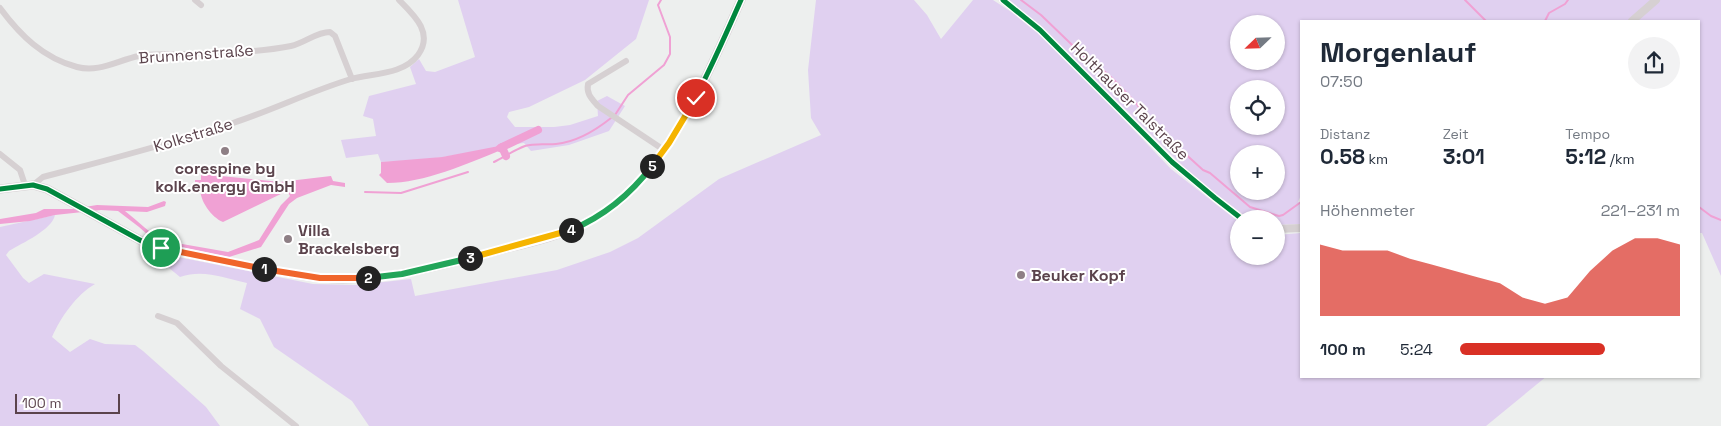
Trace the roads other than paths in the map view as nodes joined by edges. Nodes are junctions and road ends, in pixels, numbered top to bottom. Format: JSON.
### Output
{"nodes":[{"id":1,"x":400,"y":0,"type":"edge"},
{"id":2,"x":741,"y":0,"type":"edge"},
{"id":3,"x":1003,"y":0,"type":"edge"},
{"id":4,"x":1656,"y":0,"type":"edge"},
{"id":5,"x":0,"y":8,"type":"edge"},
{"id":6,"x":1633,"y":20,"type":"edge"},
{"id":7,"x":626,"y":60,"type":"dead end"},
{"id":8,"x":352,"y":79,"type":"junction"},
{"id":9,"x":664,"y":150,"type":"junction"},
{"id":10,"x":0,"y":154,"type":"edge"},
{"id":11,"x":29,"y":185,"type":"junction"},
{"id":12,"x":0,"y":189,"type":"edge"},
{"id":13,"x":1230,"y":210,"type":"edge"},
{"id":14,"x":1300,"y":228,"type":"edge"},
{"id":15,"x":1285,"y":229,"type":"edge"},
{"id":16,"x":158,"y":316,"type":"dead end"},
{"id":17,"x":296,"y":426,"type":"edge"}],
"edges":[{"from":1,"to":8,"type":"street","name":"Kolkstraße"},
{"from":2,"to":9,"type":"main road"},
{"from":3,"to":13,"type":"street","name":"Holthauser Talstraße"},
{"from":4,"to":6,"type":"street"},
{"from":5,"to":8,"type":"street","name":"Brunnenstraße"},
{"from":7,"to":9,"type":"street"},
{"from":8,"to":11,"type":"street","name":"Kolkstraße"},
{"from":9,"to":11,"type":"main road"},
{"from":10,"to":11,"type":"street"},
{"from":11,"to":12,"type":"main road"},
{"from":14,"to":15,"type":"street"},
{"from":16,"to":17,"type":"street"}]}
